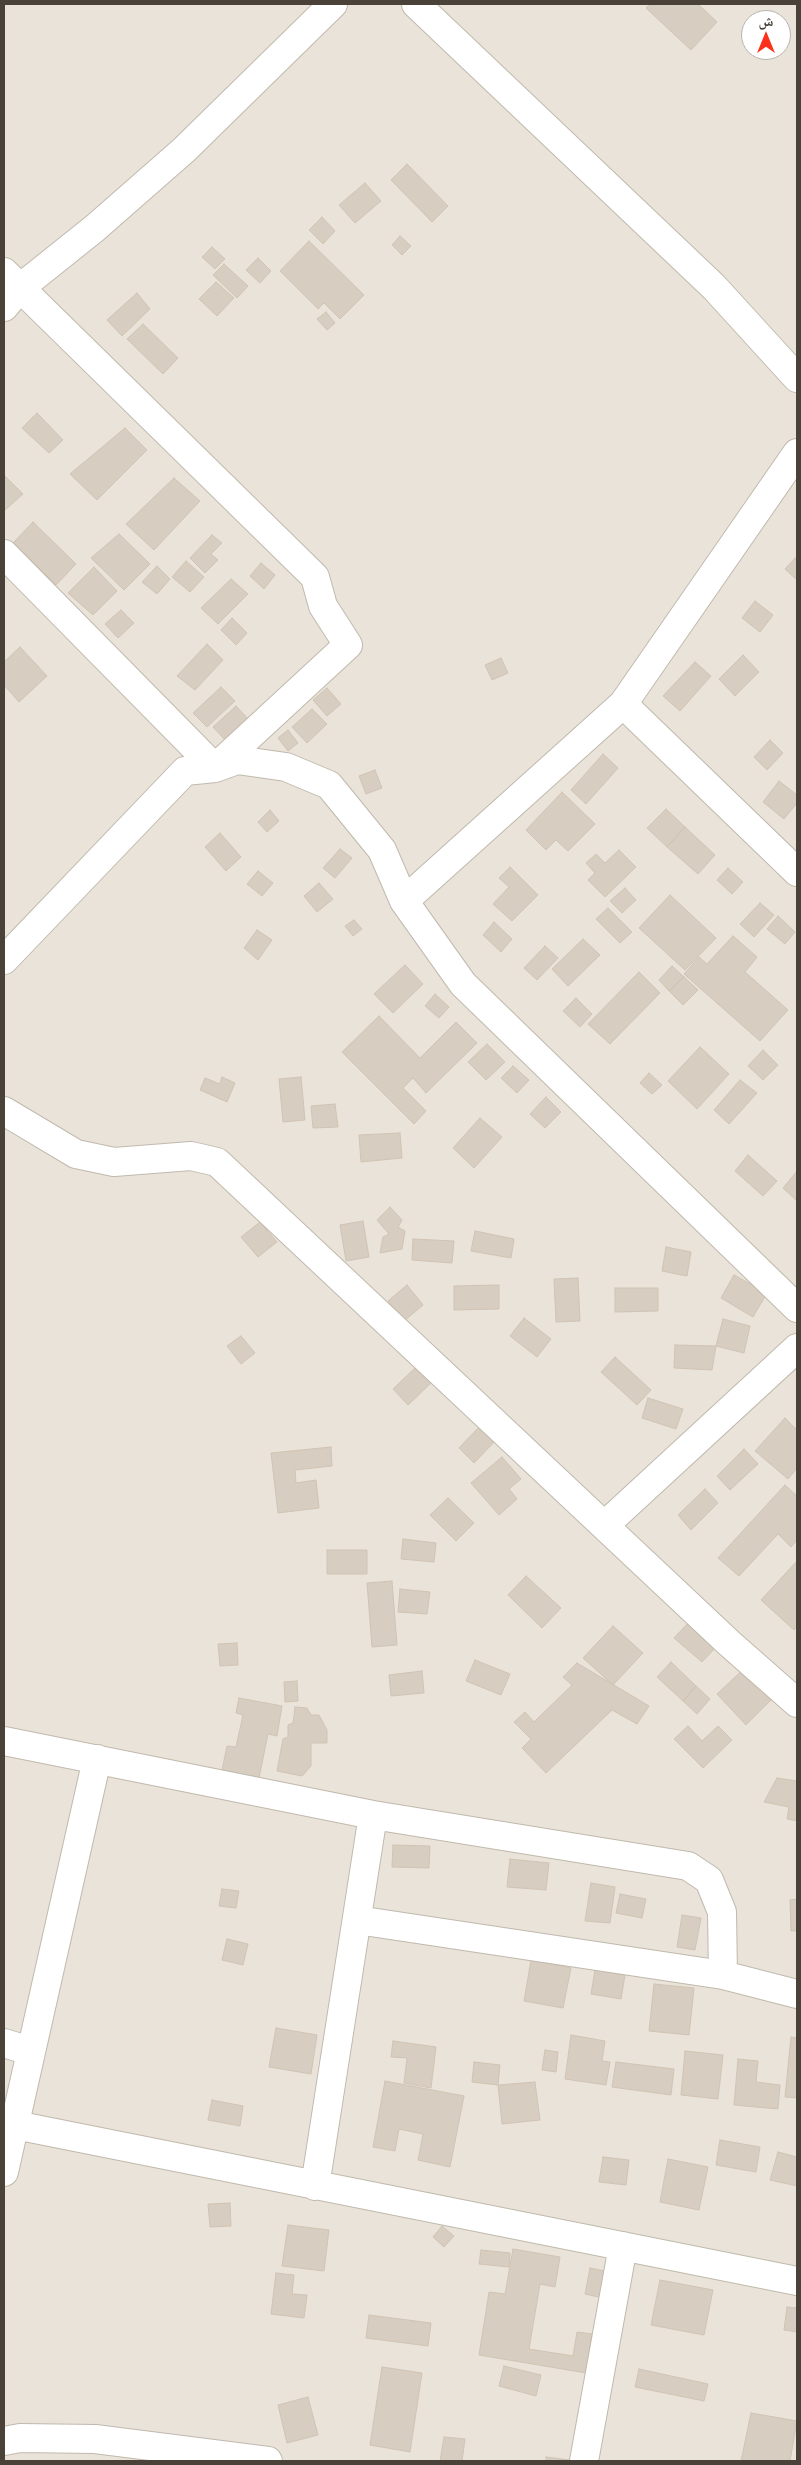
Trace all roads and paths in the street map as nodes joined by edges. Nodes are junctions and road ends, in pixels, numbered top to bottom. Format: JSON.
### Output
{"nodes":[{"id":1,"x":333,"y":4,"type":"edge"},
{"id":2,"x":416,"y":4,"type":"edge"},
{"id":3,"x":9,"y":289,"type":"edge"},
{"id":4,"x":797,"y":378,"type":"edge"},
{"id":5,"x":797,"y":453,"type":"edge"},
{"id":6,"x":4,"y":554,"type":"edge"},
{"id":7,"x":623,"y":704,"type":"junction"},
{"id":8,"x":215,"y":768,"type":"junction"},
{"id":9,"x":797,"y":872,"type":"edge"},
{"id":10,"x":404,"y":901,"type":"junction"},
{"id":11,"x":4,"y":960,"type":"edge"},
{"id":12,"x":4,"y":1111,"type":"edge"},
{"id":13,"x":797,"y":1308,"type":"edge"},
{"id":14,"x":797,"y":1348,"type":"edge"},
{"id":15,"x":604,"y":1526,"type":"junction"},
{"id":16,"x":797,"y":1703,"type":"edge"},
{"id":17,"x":4,"y":1740,"type":"edge"},
{"id":18,"x":97,"y":1759,"type":"junction"},
{"id":19,"x":373,"y":1815,"type":"junction"},
{"id":20,"x":357,"y":1920,"type":"junction"},
{"id":21,"x":723,"y":1975,"type":"junction"},
{"id":22,"x":797,"y":1994,"type":"edge"},
{"id":23,"x":4,"y":2043,"type":"edge"},
{"id":24,"x":30,"y":2051,"type":"junction"},
{"id":25,"x":15,"y":2125,"type":"junction"},
{"id":26,"x":4,"y":2172,"type":"edge"},
{"id":27,"x":315,"y":2186,"type":"junction"},
{"id":28,"x":623,"y":2246,"type":"junction"},
{"id":29,"x":797,"y":2281,"type":"edge"},
{"id":30,"x":4,"y":2441,"type":"edge"},
{"id":31,"x":268,"y":2461,"type":"edge"},
{"id":32,"x":584,"y":2461,"type":"edge"}],
"edges":[{"from":1,"to":3,"type":"street"},
{"from":2,"to":4,"type":"street"},
{"from":3,"to":8,"type":"street"},
{"from":5,"to":7,"type":"street"},
{"from":6,"to":8,"type":"street"},
{"from":7,"to":9,"type":"street"},
{"from":7,"to":10,"type":"street"},
{"from":8,"to":10,"type":"street"},
{"from":8,"to":11,"type":"street"},
{"from":10,"to":13,"type":"street"},
{"from":12,"to":15,"type":"street"},
{"from":14,"to":15,"type":"street"},
{"from":15,"to":16,"type":"street"},
{"from":17,"to":18,"type":"street"},
{"from":18,"to":19,"type":"street"},
{"from":18,"to":24,"type":"street"},
{"from":19,"to":20,"type":"street"},
{"from":19,"to":21,"type":"street"},
{"from":20,"to":21,"type":"street"},
{"from":20,"to":27,"type":"street"},
{"from":21,"to":22,"type":"street"},
{"from":23,"to":24,"type":"street"},
{"from":24,"to":25,"type":"street"},
{"from":25,"to":26,"type":"street"},
{"from":25,"to":27,"type":"street"},
{"from":27,"to":28,"type":"street"},
{"from":28,"to":29,"type":"street"},
{"from":28,"to":32,"type":"street"},
{"from":30,"to":31,"type":"street"}]}
